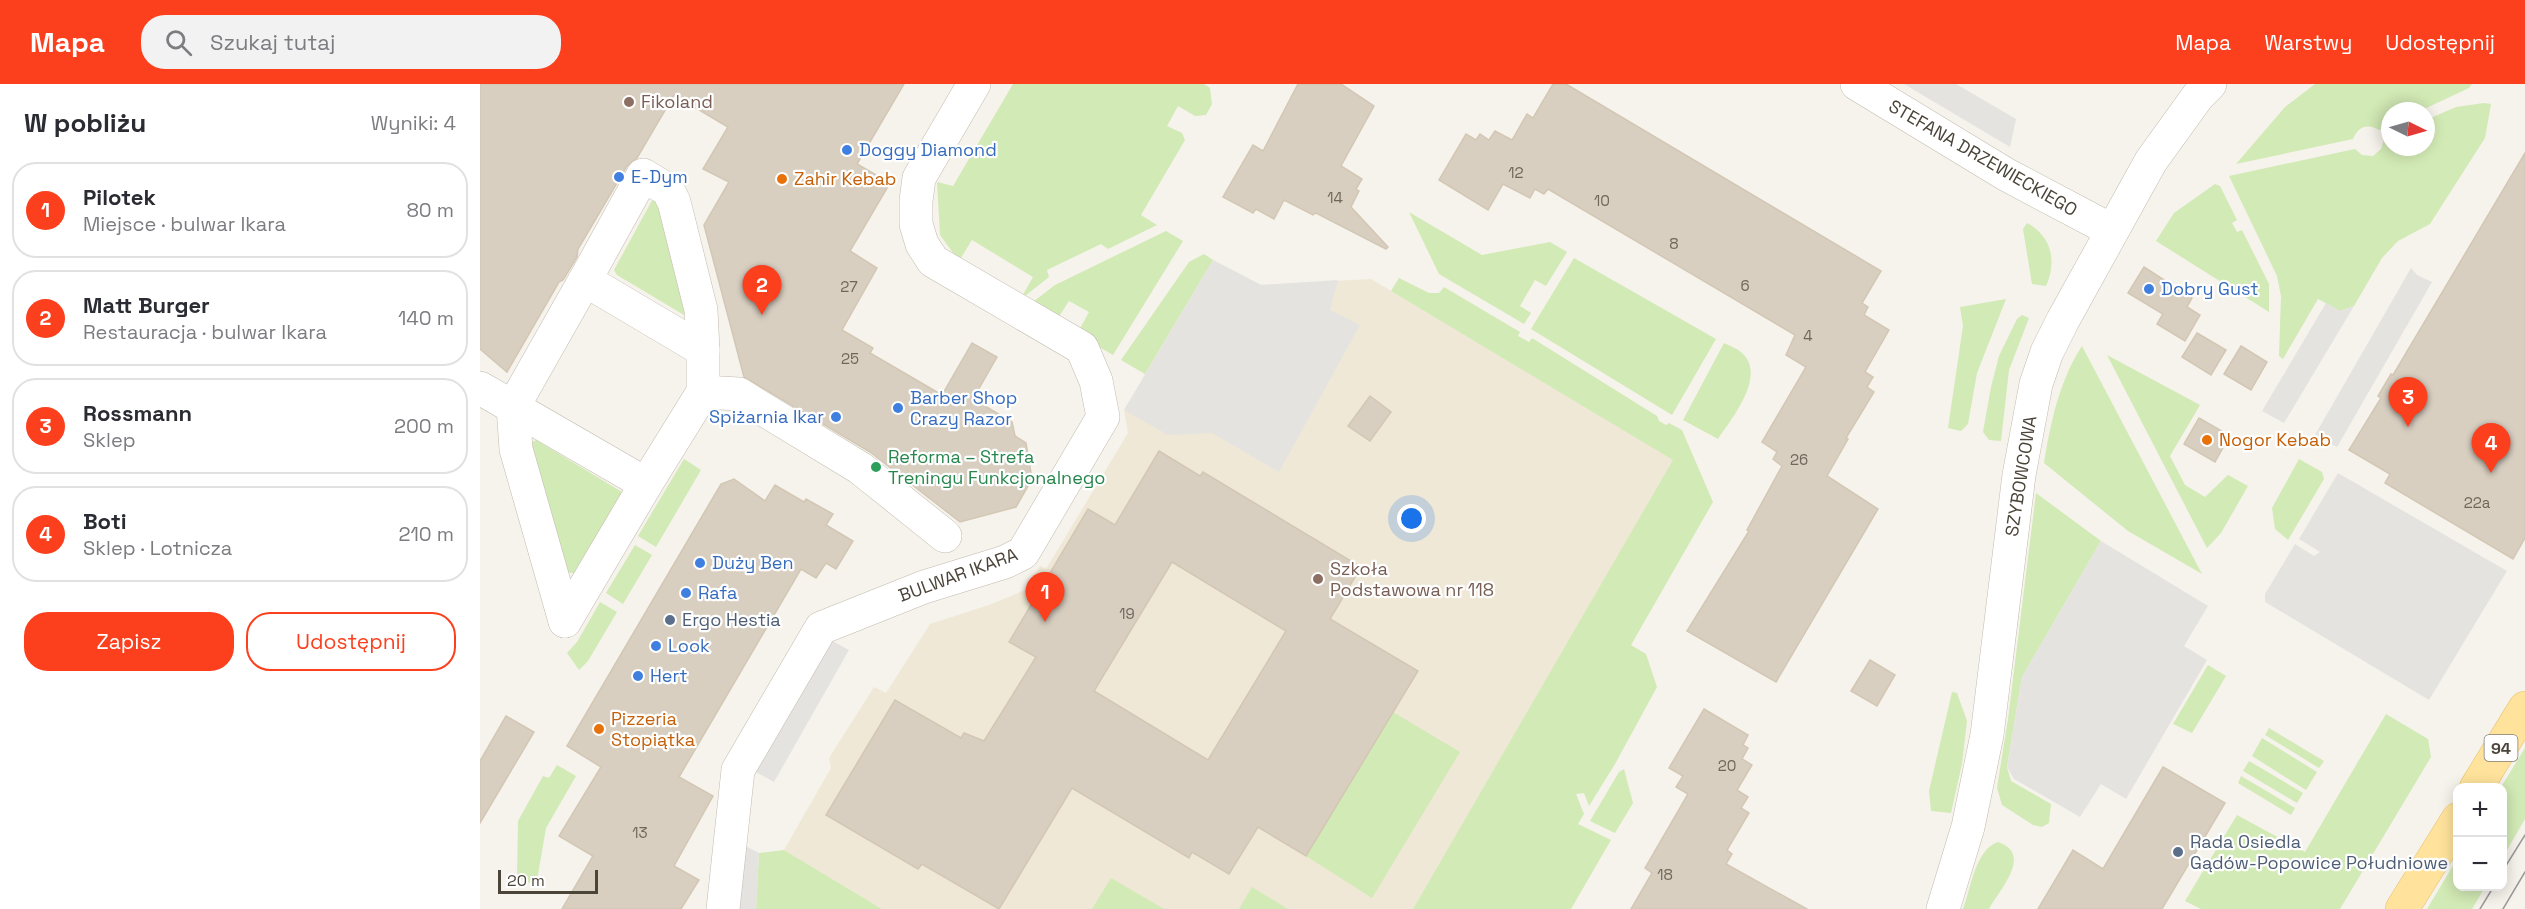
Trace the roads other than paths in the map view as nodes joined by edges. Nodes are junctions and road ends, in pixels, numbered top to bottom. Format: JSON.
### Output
{"nodes":[{"id":1,"x":974,"y":84,"type":"edge"},
{"id":2,"x":1857,"y":84,"type":"edge"},
{"id":3,"x":2210,"y":84,"type":"edge"},
{"id":4,"x":2111,"y":230,"type":"junction"},
{"id":5,"x":585,"y":280,"type":"junction"},
{"id":6,"x":703,"y":350,"type":"junction"},
{"id":7,"x":480,"y":388,"type":"edge"},
{"id":8,"x":703,"y":392,"type":"junction"},
{"id":9,"x":513,"y":407,"type":"junction"},
{"id":10,"x":646,"y":484,"type":"junction"},
{"id":11,"x":945,"y":536,"type":"dead end"},
{"id":12,"x":2525,"y":708,"type":"edge"},
{"id":13,"x":2479,"y":783,"type":"edge"},
{"id":14,"x":2453,"y":826,"type":"edge"},
{"id":15,"x":723,"y":909,"type":"edge"},
{"id":16,"x":1942,"y":909,"type":"edge"},
{"id":17,"x":2402,"y":909,"type":"edge"}],
"edges":[{"from":1,"to":15,"type":"street","name":"BULWAR IKARA"},
{"from":2,"to":4,"type":"street","name":"STEFANA DRZEWIECKIEGO"},
{"from":3,"to":4,"type":"street","name":"SZYBOWCOWA"},
{"from":4,"to":16,"type":"street","name":"SZYBOWCOWA"},
{"from":5,"to":6,"type":"street"},
{"from":5,"to":6,"type":"street"},
{"from":5,"to":9,"type":"street"},
{"from":6,"to":8,"type":"street"},
{"from":7,"to":9,"type":"street"},
{"from":8,"to":10,"type":"street"},
{"from":8,"to":11,"type":"street"},
{"from":9,"to":10,"type":"street"},
{"from":9,"to":10,"type":"street"},
{"from":12,"to":13,"type":"main road","number":"94"},
{"from":14,"to":17,"type":"main road"}]}
